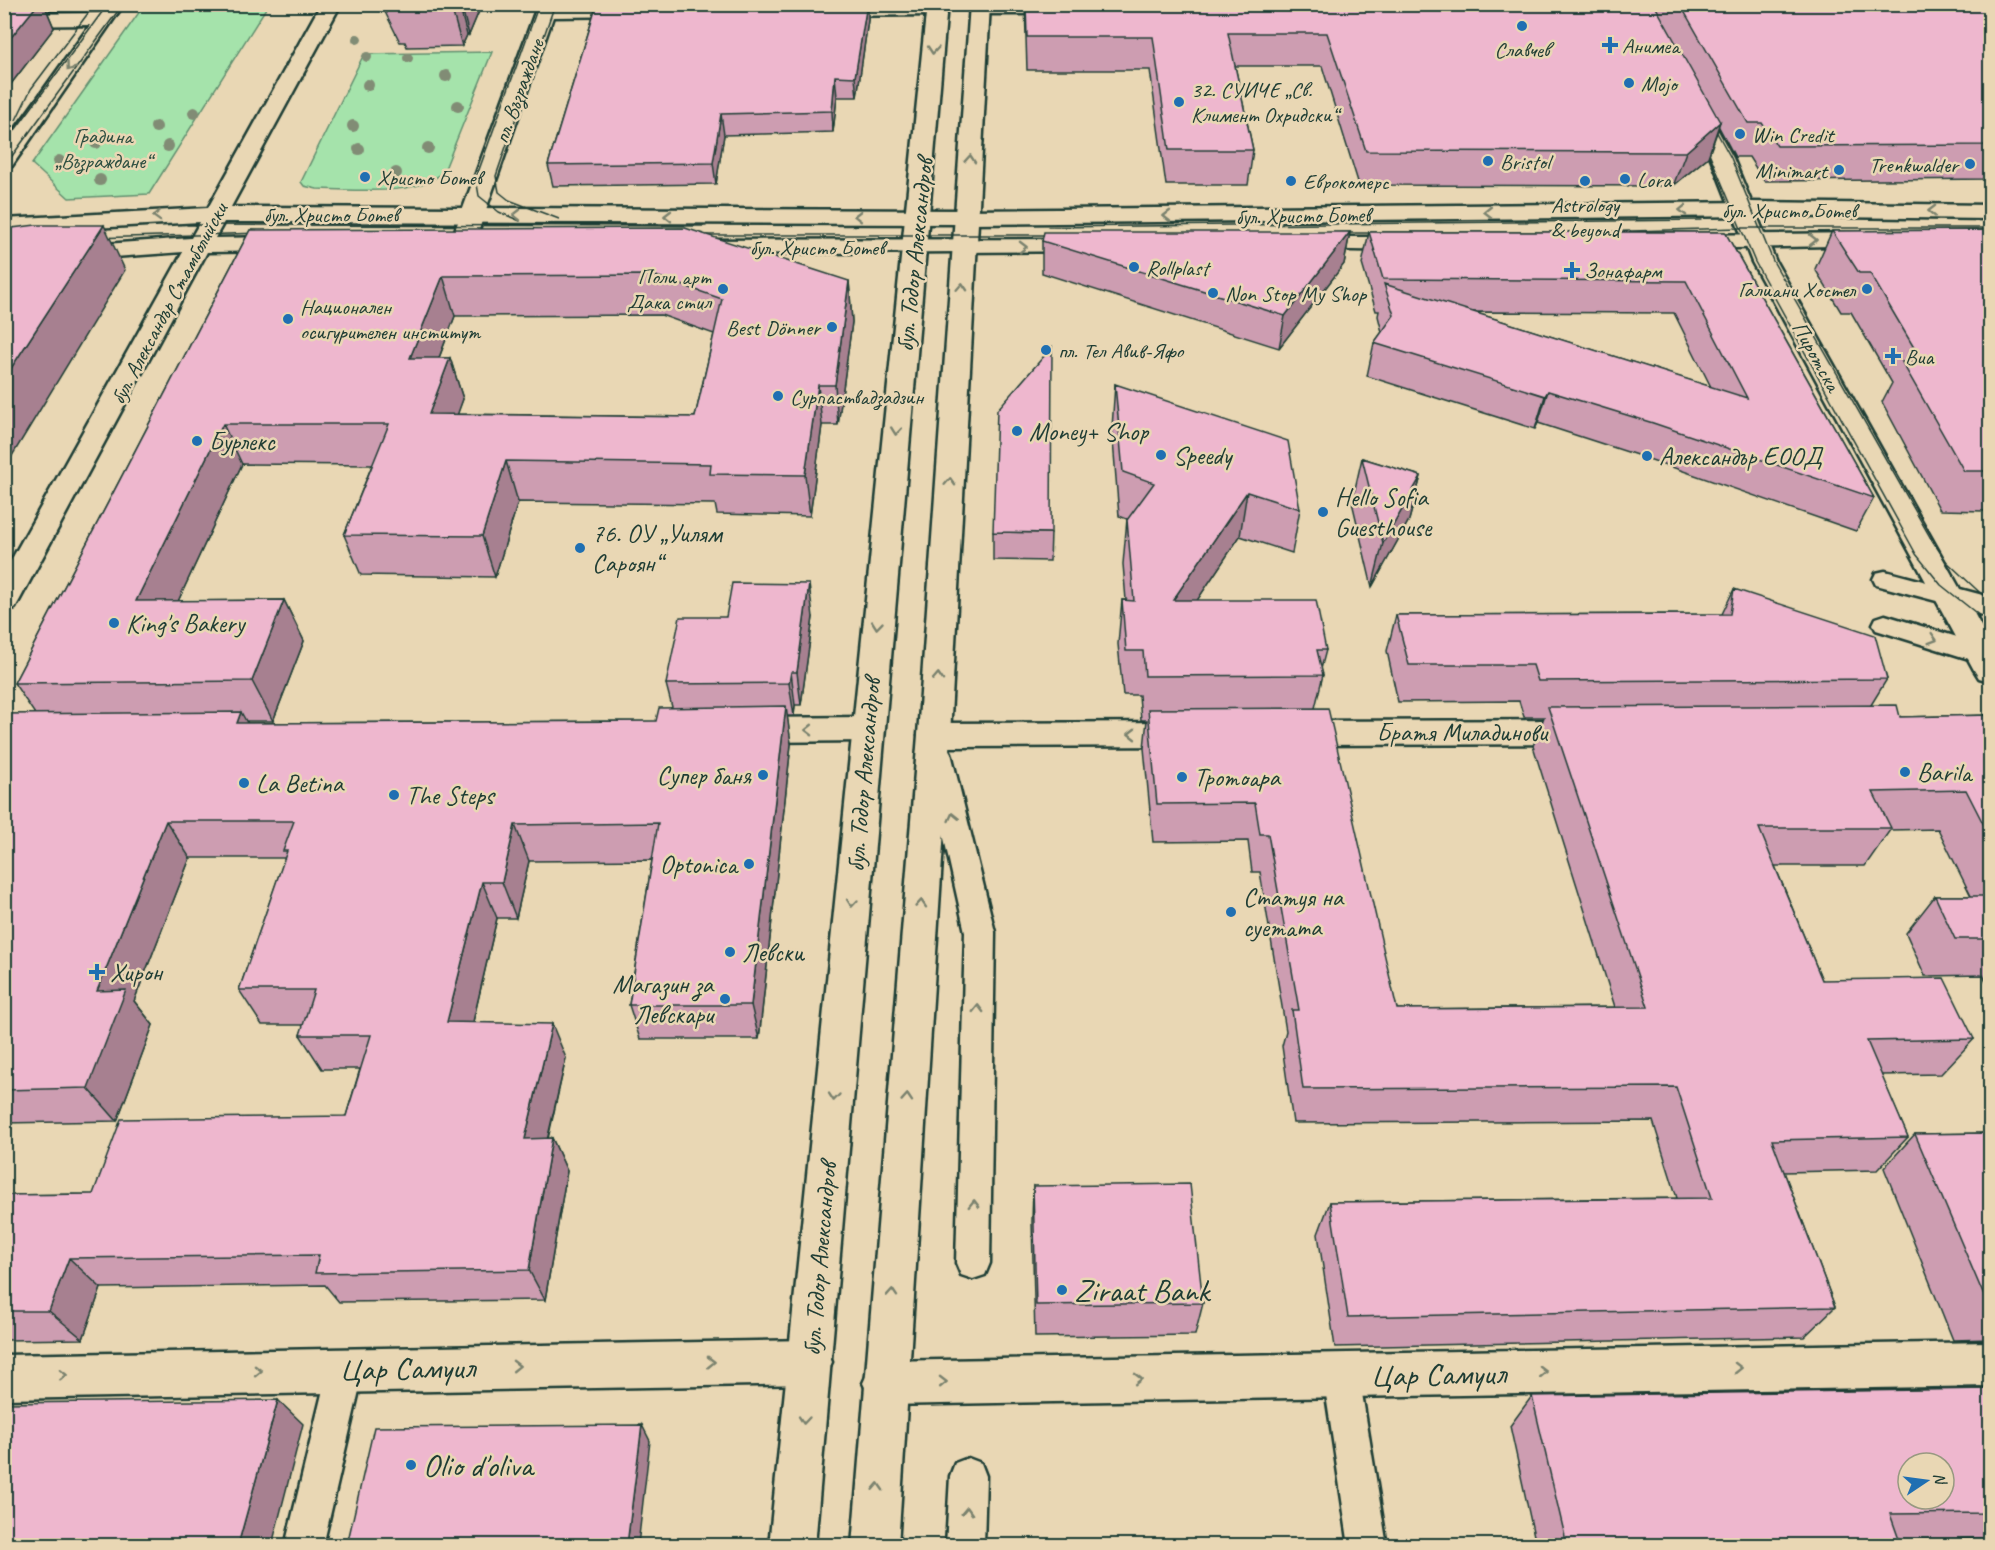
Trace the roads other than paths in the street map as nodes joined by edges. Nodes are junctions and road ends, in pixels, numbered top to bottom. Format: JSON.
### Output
{"nodes":[{"id":1,"x":331,"y":4,"type":"edge"},
{"id":2,"x":980,"y":6,"type":"edge"},
{"id":3,"x":833,"y":7,"type":"edge"},
{"id":4,"x":937,"y":7,"type":"edge"},
{"id":5,"x":1090,"y":7,"type":"edge"},
{"id":6,"x":547,"y":8,"type":"edge"},
{"id":7,"x":658,"y":10,"type":"edge"},
{"id":8,"x":809,"y":10,"type":"edge"},
{"id":9,"x":110,"y":12,"type":"edge"},
{"id":10,"x":4,"y":20,"type":"edge"},
{"id":11,"x":1682,"y":85,"type":"edge"},
{"id":12,"x":4,"y":161,"type":"edge"},
{"id":13,"x":1742,"y":209,"type":"junction"},
{"id":14,"x":1990,"y":212,"type":"edge"},
{"id":15,"x":215,"y":214,"type":"junction"},
{"id":16,"x":472,"y":215,"type":"junction"},
{"id":17,"x":966,"y":217,"type":"junction"},
{"id":18,"x":4,"y":226,"type":"edge"},
{"id":19,"x":915,"y":232,"type":"junction"},
{"id":20,"x":1755,"y":240,"type":"junction"},
{"id":21,"x":1894,"y":240,"type":"edge"},
{"id":22,"x":1664,"y":242,"type":"edge"},
{"id":23,"x":199,"y":244,"type":"junction"},
{"id":24,"x":308,"y":244,"type":"edge"},
{"id":25,"x":438,"y":244,"type":"edge"},
{"id":26,"x":1284,"y":244,"type":"edge"},
{"id":27,"x":1434,"y":244,"type":"edge"},
{"id":28,"x":681,"y":246,"type":"edge"},
{"id":29,"x":1107,"y":246,"type":"edge"},
{"id":30,"x":964,"y":248,"type":"junction"},
{"id":31,"x":4,"y":258,"type":"edge"},
{"id":32,"x":1885,"y":579,"type":"dead end"},
{"id":33,"x":1948,"y":596,"type":"junction"},
{"id":34,"x":4,"y":601,"type":"edge"},
{"id":35,"x":1990,"y":606,"type":"edge"},
{"id":36,"x":1885,"y":624,"type":"dead end"},
{"id":37,"x":1988,"y":660,"type":"edge"},
{"id":38,"x":867,"y":729,"type":"junction"},
{"id":39,"x":714,"y":730,"type":"edge"},
{"id":40,"x":1612,"y":731,"type":"edge"},
{"id":41,"x":1223,"y":734,"type":"edge"},
{"id":42,"x":1258,"y":734,"type":"edge"},
{"id":43,"x":934,"y":735,"type":"junction"},
{"id":44,"x":973,"y":1263,"type":"dead end"},
{"id":45,"x":810,"y":1362,"type":"junction"},
{"id":46,"x":1990,"y":1364,"type":"edge"},
{"id":47,"x":346,"y":1369,"type":"junction"},
{"id":48,"x":1341,"y":1375,"type":"junction"},
{"id":49,"x":4,"y":1377,"type":"edge"},
{"id":50,"x":885,"y":1383,"type":"junction"},
{"id":51,"x":968,"y":1476,"type":"dead end"},
{"id":52,"x":304,"y":1545,"type":"edge"},
{"id":53,"x":792,"y":1545,"type":"edge"},
{"id":54,"x":875,"y":1545,"type":"edge"},
{"id":55,"x":965,"y":1545,"type":"edge"},
{"id":56,"x":1368,"y":1545,"type":"edge"}],
"edges":[{"from":1,"to":15,"type":"main road","name":"бул. Александър Стамболийски"},
{"from":2,"to":5,"type":"main road"},
{"from":17,"to":2,"type":"main road","name":"бул. Тодор Александров","one_way":true},
{"from":3,"to":4,"type":"main road"},
{"from":3,"to":8,"type":"main road"},
{"from":4,"to":19,"type":"main road","name":"бул. Тодор Александров","one_way":true},
{"from":6,"to":7,"type":"main road"},
{"from":6,"to":16,"type":"main road","name":"пл. Възраждане"},
{"from":9,"to":10,"type":"main road"},
{"from":9,"to":12,"type":"main road","one_way":true},
{"from":11,"to":13,"type":"main road","name":"Пиротска"},
{"from":14,"to":13,"type":"main road","name":"бул. Христо Ботев","one_way":true},
{"from":13,"to":17,"type":"main road","name":"бул. Христо Ботев","one_way":true},
{"from":13,"to":20,"type":"main road","name":"Пиротска"},
{"from":15,"to":16,"type":"main road","name":"бул. Христо Ботев"},
{"from":15,"to":18,"type":"main road","name":"бул. Христо Ботев","one_way":true},
{"from":15,"to":23,"type":"main road","name":"бул. Александър Стамболийски"},
{"from":19,"to":16,"type":"main road","name":"бул. Христо Ботев","one_way":true},
{"from":16,"to":25,"type":"main road","name":"пл. Възраждане"},
{"from":17,"to":19,"type":"main road","name":"бул. Христо Ботев"},
{"from":17,"to":30,"type":"main road","name":"бул. Тодор Александров"},
{"from":19,"to":28,"type":"main road","name":"бул. Христо Ботев"},
{"from":19,"to":30,"type":"main road","name":"бул. Христо Ботев"},
{"from":19,"to":38,"type":"main road","name":"бул. Тодор Александров","one_way":true},
{"from":20,"to":21,"type":"main road","name":"бул. Христо Ботев","one_way":true},
{"from":20,"to":22,"type":"main road","name":"бул. Христо Ботев"},
{"from":20,"to":33,"type":"main road","name":"Пиротска"},
{"from":23,"to":24,"type":"main road","name":"бул. Христо Ботев"},
{"from":23,"to":31,"type":"main road","name":"бул. Христо Ботев"},
{"from":23,"to":34,"type":"main road","name":"бул. Александър Стамболийски"},
{"from":26,"to":27,"type":"main road","name":"бул. Христо Ботев"},
{"from":30,"to":29,"type":"main road","name":"бул. Христо Ботев","one_way":true},
{"from":43,"to":30,"type":"main road","name":"бул. Тодор Александров","one_way":true},
{"from":32,"to":33,"type":"lane"},
{"from":33,"to":35,"type":"main road"},
{"from":33,"to":37,"type":"main road","name":"Пиротска"},
{"from":36,"to":37,"type":"lane","one_way":true},
{"from":38,"to":39,"type":"main road","one_way":true},
{"from":38,"to":45,"type":"main road","name":"бул. Тодор Александров","one_way":true},
{"from":40,"to":42,"type":"main road","name":"Братя Миладинови"},
{"from":41,"to":43,"type":"main road","one_way":true},
{"from":44,"to":43,"type":"lane","one_way":true},
{"from":50,"to":43,"type":"main road","name":"бул. Тодор Александров","one_way":true},
{"from":47,"to":45,"type":"main road","name":"Цар Самуил","one_way":true},
{"from":45,"to":53,"type":"main road","name":"бул. Тодор Александров","one_way":true},
{"from":48,"to":46,"type":"main road","name":"Цар Самуил","one_way":true},
{"from":49,"to":47,"type":"main road","name":"Цар Самуил","one_way":true},
{"from":47,"to":52,"type":"lane"},
{"from":50,"to":48,"type":"main road","name":"Цар Самуил","one_way":true},
{"from":48,"to":56,"type":"lane"},
{"from":54,"to":50,"type":"main road","name":"бул. Тодор Александров","one_way":true},
{"from":55,"to":51,"type":"lane","one_way":true}]}
